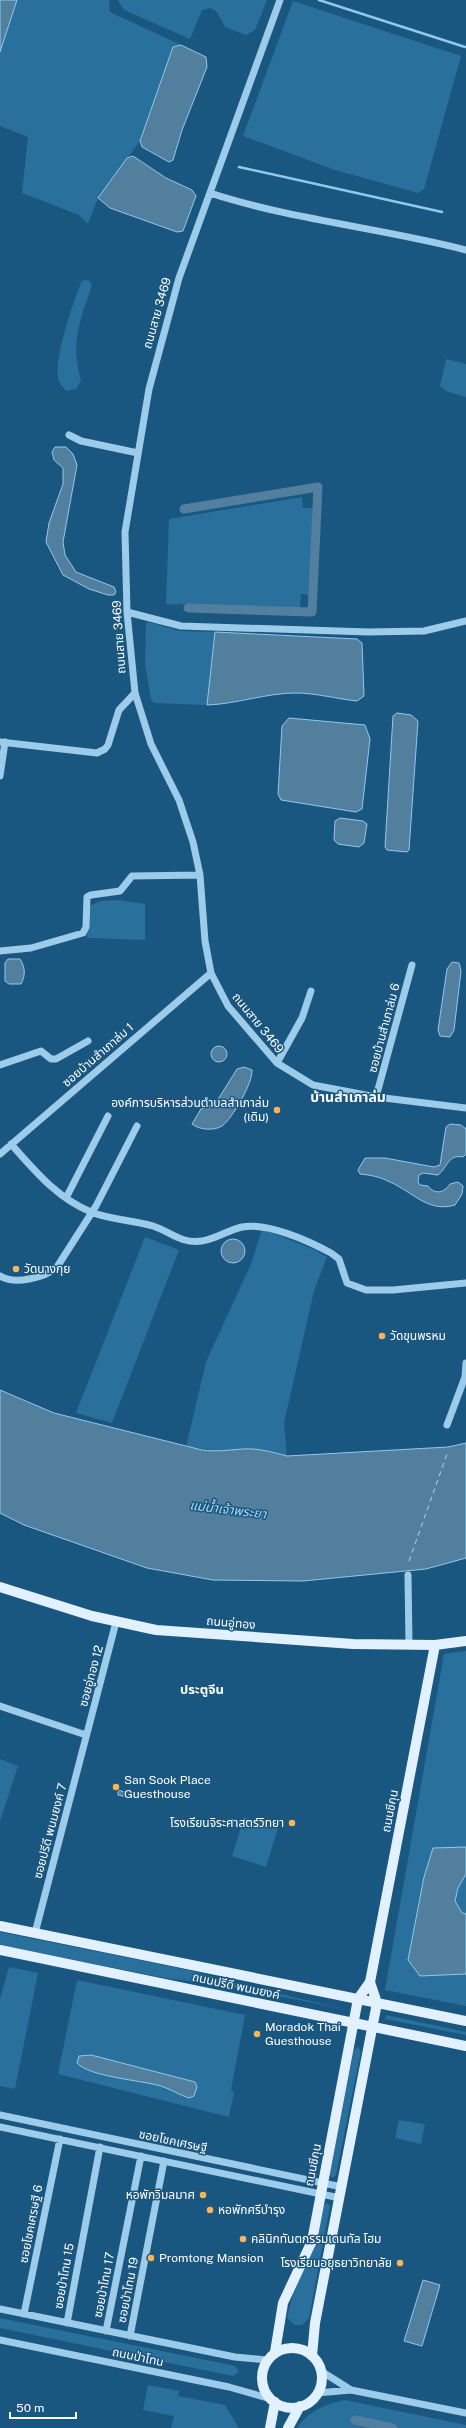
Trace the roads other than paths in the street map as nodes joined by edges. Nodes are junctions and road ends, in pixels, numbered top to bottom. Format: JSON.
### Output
{"nodes":[{"id":1,"x":280,"y":0,"type":"edge"},
{"id":2,"x":210,"y":193,"type":"junction"},
{"id":3,"x":466,"y":250,"type":"edge"},
{"id":4,"x":69,"y":435,"type":"dead end"},
{"id":5,"x":138,"y":453,"type":"junction"},
{"id":6,"x":127,"y":612,"type":"junction"},
{"id":7,"x":466,"y":621,"type":"edge"},
{"id":8,"x":135,"y":693,"type":"junction"},
{"id":9,"x":3,"y":742,"type":"edge"},
{"id":10,"x":0,"y":776,"type":"edge"},
{"id":11,"x":200,"y":875,"type":"junction"},
{"id":12,"x":0,"y":951,"type":"edge"},
{"id":13,"x":412,"y":965,"type":"dead end"},
{"id":14,"x":211,"y":973,"type":"junction"},
{"id":15,"x":311,"y":991,"type":"dead end"},
{"id":16,"x":88,"y":1041,"type":"dead end"},
{"id":17,"x":277,"y":1063,"type":"junction"},
{"id":18,"x":0,"y":1065,"type":"edge"},
{"id":19,"x":376,"y":1096,"type":"junction"},
{"id":20,"x":466,"y":1108,"type":"edge"},
{"id":21,"x":108,"y":1116,"type":"dead end"},
{"id":22,"x":136,"y":1126,"type":"dead end"},
{"id":23,"x":11,"y":1144,"type":"junction"},
{"id":24,"x":0,"y":1154,"type":"edge"},
{"id":25,"x":66,"y":1198,"type":"junction"},
{"id":26,"x":92,"y":1212,"type":"junction"},
{"id":27,"x":0,"y":1276,"type":"edge"},
{"id":28,"x":466,"y":1283,"type":"edge"},
{"id":29,"x":466,"y":1362,"type":"edge"},
{"id":30,"x":465,"y":1377,"type":"edge"},
{"id":31,"x":447,"y":1424,"type":"dead end"},
{"id":32,"x":408,"y":1575,"type":"dead end"},
{"id":33,"x":0,"y":1587,"type":"edge"},
{"id":34,"x":116,"y":1622,"type":"junction"},
{"id":35,"x":466,"y":1641,"type":"edge"},
{"id":36,"x":409,"y":1644,"type":"junction"},
{"id":37,"x":435,"y":1645,"type":"junction"},
{"id":38,"x":0,"y":1706,"type":"edge"},
{"id":39,"x":86,"y":1735,"type":"junction"},
{"id":40,"x":0,"y":1926,"type":"edge"},
{"id":41,"x":35,"y":1933,"type":"junction"},
{"id":42,"x":0,"y":1950,"type":"edge"},
{"id":43,"x":370,"y":1982,"type":"junction"},
{"id":44,"x":358,"y":1999,"type":"junction"},
{"id":45,"x":377,"y":2003,"type":"junction"},
{"id":46,"x":466,"y":2021,"type":"edge"},
{"id":47,"x":354,"y":2023,"type":"junction"},
{"id":48,"x":373,"y":2026,"type":"junction"},
{"id":49,"x":466,"y":2046,"type":"edge"},
{"id":50,"x":0,"y":2115,"type":"edge"},
{"id":51,"x":0,"y":2127,"type":"edge"},
{"id":52,"x":60,"y":2139,"type":"junction"},
{"id":53,"x":100,"y":2147,"type":"junction"},
{"id":54,"x":141,"y":2156,"type":"junction"},
{"id":55,"x":164,"y":2161,"type":"junction"},
{"id":56,"x":323,"y":2184,"type":"junction"},
{"id":57,"x":342,"y":2187,"type":"junction"},
{"id":58,"x":320,"y":2194,"type":"junction"},
{"id":59,"x":340,"y":2198,"type":"junction"},
{"id":60,"x":0,"y":2309,"type":"edge"},
{"id":61,"x":24,"y":2314,"type":"junction"},
{"id":62,"x":67,"y":2323,"type":"junction"},
{"id":63,"x":106,"y":2331,"type":"junction"},
{"id":64,"x":130,"y":2336,"type":"junction"},
{"id":65,"x":0,"y":2340,"type":"edge"},
{"id":66,"x":275,"y":2352,"type":"junction"},
{"id":67,"x":312,"y":2356,"type":"junction"},
{"id":68,"x":267,"y":2360,"type":"junction"},
{"id":69,"x":321,"y":2371,"type":"junction"},
{"id":70,"x":351,"y":2390,"type":"junction"},
{"id":71,"x":318,"y":2393,"type":"junction"},
{"id":72,"x":273,"y":2400,"type":"junction"},
{"id":73,"x":300,"y":2406,"type":"junction"},
{"id":74,"x":466,"y":2413,"type":"edge"},
{"id":75,"x":270,"y":2428,"type":"edge"},
{"id":76,"x":288,"y":2428,"type":"edge"}],
"edges":[{"from":1,"to":2,"type":"street","name":"ถนนสาย 3469"},
{"from":2,"to":3,"type":"street"},
{"from":2,"to":5,"type":"street","name":"ถนนสาย 3469"},
{"from":4,"to":5,"type":"street"},
{"from":5,"to":6,"type":"street","name":"ถนนสาย 3469"},
{"from":6,"to":7,"type":"street"},
{"from":6,"to":8,"type":"street","name":"ถนนสาย 3469"},
{"from":8,"to":9,"type":"street"},
{"from":8,"to":11,"type":"street","name":"ถนนสาย 3469"},
{"from":9,"to":10,"type":"street"},
{"from":11,"to":12,"type":"street"},
{"from":11,"to":14,"type":"street","name":"ถนนสาย 3469"},
{"from":13,"to":19,"type":"street","name":"ซอยบ้านสำเภาล่ม 6"},
{"from":14,"to":17,"type":"street","name":"ถนนสาย 3469"},
{"from":14,"to":23,"type":"street","name":"ซอยบ้านสำเภาล่ม 1"},
{"from":15,"to":17,"type":"street"},
{"from":16,"to":18,"type":"street"},
{"from":17,"to":19,"type":"street","name":"ถนนสาย 3469"},
{"from":19,"to":20,"type":"street","name":"ถนนสาย 3469"},
{"from":21,"to":25,"type":"street"},
{"from":22,"to":26,"type":"street"},
{"from":23,"to":24,"type":"street","name":"ซอยบ้านสำเภาล่ม 1"},
{"from":23,"to":25,"type":"street"},
{"from":25,"to":26,"type":"street"},
{"from":26,"to":27,"type":"street"},
{"from":26,"to":28,"type":"street"},
{"from":29,"to":30,"type":"street"},
{"from":30,"to":31,"type":"street"},
{"from":32,"to":36,"type":"street"},
{"from":33,"to":34,"type":"main road","name":"ถนนอู่ทอง"},
{"from":34,"to":36,"type":"main road","name":"ถนนอู่ทอง"},
{"from":34,"to":39,"type":"street","name":"ซอยอู่ทอง 12"},
{"from":35,"to":37,"type":"main road","name":"ถนนอู่ทอง"},
{"from":36,"to":37,"type":"main road","name":"ถนนอู่ทอง"},
{"from":37,"to":43,"type":"main road","name":"ถนนชีกุน"},
{"from":38,"to":39,"type":"street"},
{"from":39,"to":41,"type":"street","name":"ซอยปรีดี พนมยงค์ 7"},
{"from":40,"to":41,"type":"main road","name":"ถนนปรีดี พนมยงค์"},
{"from":41,"to":44,"type":"main road","name":"ถนนปรีดี พนมยงค์"},
{"from":42,"to":47,"type":"main road","name":"ถนนปรีดี พนมยงค์"},
{"from":43,"to":44,"type":"main road","name":"ถนนชีกุน"},
{"from":43,"to":45,"type":"main road","name":"ถนนชีกุน"},
{"from":44,"to":45,"type":"main road","name":"ถนนปรีดี พนมยงค์"},
{"from":44,"to":47,"type":"main road","name":"ถนนชีกุน"},
{"from":45,"to":46,"type":"main road","name":"ถนนปรีดี พนมยงค์"},
{"from":45,"to":48,"type":"main road","name":"ถนนชีกุน"},
{"from":47,"to":48,"type":"main road","name":"ถนนปรีดี พนมยงค์"},
{"from":47,"to":56,"type":"main road","name":"ถนนชีกุน"},
{"from":48,"to":49,"type":"main road","name":"ถนนปรีดี พนมยงค์"},
{"from":48,"to":57,"type":"main road","name":"ถนนชีกุน"},
{"from":50,"to":56,"type":"street","name":"ซอยโชคเศรษฐี"},
{"from":51,"to":52,"type":"street","name":"ซอยโชคเศรษฐี"},
{"from":52,"to":53,"type":"street","name":"ซอยโชคเศรษฐี"},
{"from":52,"to":61,"type":"street","name":"ซอยโชคเศรษฐี 6"},
{"from":53,"to":54,"type":"street","name":"ซอยโชคเศรษฐี"},
{"from":53,"to":62,"type":"street","name":"ซอยป่าโทน 15"},
{"from":54,"to":55,"type":"street","name":"ซอยโชคเศรษฐี"},
{"from":54,"to":63,"type":"street","name":"ซอยป่าโทน 17"},
{"from":55,"to":58,"type":"street","name":"ซอยโชคเศรษฐี"},
{"from":55,"to":64,"type":"street","name":"ซอยป่าโทน 19"},
{"from":56,"to":57,"type":"street","name":"ซอยโชคเศรษฐี"},
{"from":56,"to":58,"type":"main road","name":"ถนนชีกุน"},
{"from":57,"to":59,"type":"main road","name":"ถนนชีกุน"},
{"from":58,"to":59,"type":"street","name":"ซอยโชคเศรษฐี"},
{"from":58,"to":66,"type":"main road","name":"ถนนชีกุน"},
{"from":59,"to":67,"type":"main road","name":"ถนนชีกุน"},
{"from":60,"to":61,"type":"street","name":"ถนนป่าโทน"},
{"from":61,"to":62,"type":"street","name":"ถนนป่าโทน"},
{"from":62,"to":63,"type":"street","name":"ถนนป่าโทน"},
{"from":63,"to":64,"type":"street","name":"ถนนป่าโทน"},
{"from":64,"to":68,"type":"street","name":"ถนนป่าโทน"},
{"from":65,"to":72,"type":"street","name":"ถนนป่าโทน"},
{"from":66,"to":67,"type":"main road"},
{"from":66,"to":68,"type":"main road"},
{"from":67,"to":69,"type":"main road"},
{"from":68,"to":72,"type":"main road"},
{"from":69,"to":70,"type":"street"},
{"from":69,"to":71,"type":"main road"},
{"from":70,"to":71,"type":"street"},
{"from":70,"to":74,"type":"street"},
{"from":71,"to":73,"type":"main road"},
{"from":72,"to":73,"type":"main road"},
{"from":72,"to":75,"type":"main road"},
{"from":73,"to":76,"type":"main road"}]}
